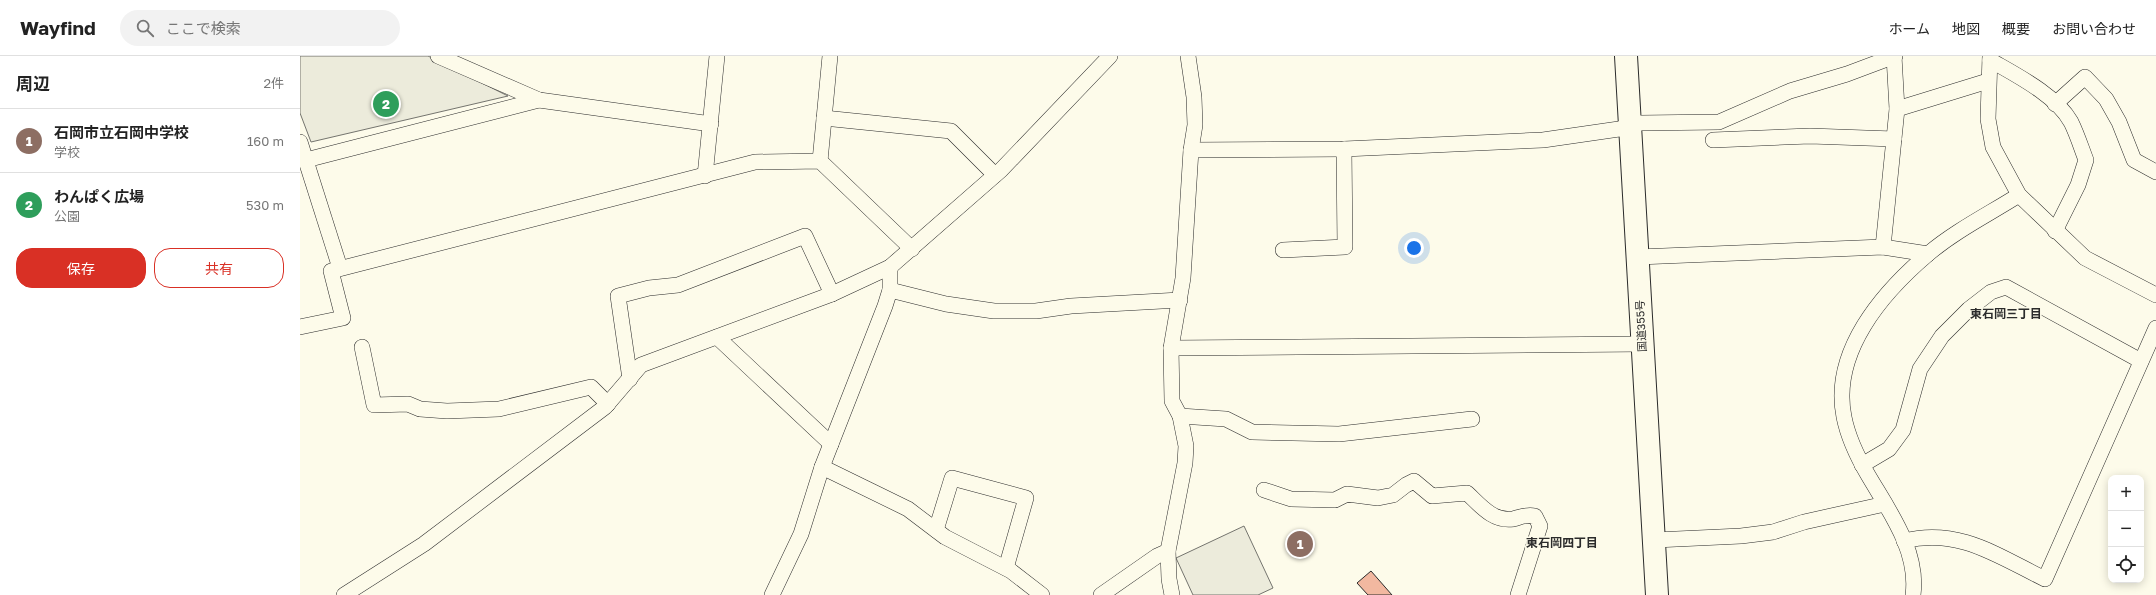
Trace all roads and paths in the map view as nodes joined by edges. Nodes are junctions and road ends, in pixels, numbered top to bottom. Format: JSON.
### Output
{"nodes":[{"id":1,"x":438,"y":56,"type":"edge"},
{"id":2,"x":717,"y":56,"type":"edge"},
{"id":3,"x":830,"y":56,"type":"edge"},
{"id":4,"x":1110,"y":56,"type":"edge"},
{"id":5,"x":1188,"y":56,"type":"edge"},
{"id":6,"x":1626,"y":56,"type":"edge"},
{"id":7,"x":1895,"y":56,"type":"edge"},
{"id":8,"x":1990,"y":58,"type":"edge"},
{"id":9,"x":1988,"y":81,"type":"junction"},
{"id":10,"x":539,"y":100,"type":"junction"},
{"id":11,"x":2055,"y":104,"type":"junction"},
{"id":12,"x":1897,"y":109,"type":"junction"},
{"id":13,"x":824,"y":118,"type":"junction"},
{"id":14,"x":710,"y":124,"type":"junction"},
{"id":15,"x":1630,"y":127,"type":"junction"},
{"id":16,"x":1894,"y":139,"type":"junction"},
{"id":17,"x":1713,"y":140,"type":"dead end"},
{"id":18,"x":300,"y":142,"type":"edge"},
{"id":19,"x":1344,"y":149,"type":"junction"},
{"id":20,"x":1191,"y":150,"type":"junction"},
{"id":21,"x":306,"y":160,"type":"junction"},
{"id":22,"x":820,"y":162,"type":"junction"},
{"id":23,"x":2156,"y":172,"type":"edge"},
{"id":24,"x":995,"y":175,"type":"junction"},
{"id":25,"x":705,"y":176,"type":"junction"},
{"id":26,"x":2019,"y":195,"type":"junction"},
{"id":27,"x":2055,"y":231,"type":"junction"},
{"id":28,"x":1882,"y":247,"type":"junction"},
{"id":29,"x":912,"y":249,"type":"junction"},
{"id":30,"x":1283,"y":250,"type":"dead end"},
{"id":31,"x":1928,"y":254,"type":"junction"},
{"id":32,"x":1638,"y":257,"type":"junction"},
{"id":33,"x":890,"y":267,"type":"junction"},
{"id":34,"x":340,"y":268,"type":"junction"},
{"id":35,"x":890,"y":290,"type":"junction"},
{"id":36,"x":832,"y":294,"type":"junction"},
{"id":37,"x":2156,"y":295,"type":"edge"},
{"id":38,"x":1180,"y":300,"type":"junction"},
{"id":39,"x":300,"y":327,"type":"edge"},
{"id":40,"x":2156,"y":328,"type":"edge"},
{"id":41,"x":717,"y":337,"type":"junction"},
{"id":42,"x":1642,"y":344,"type":"junction"},
{"id":43,"x":362,"y":347,"type":"dead end"},
{"id":44,"x":1171,"y":348,"type":"junction"},
{"id":45,"x":2141,"y":361,"type":"junction"},
{"id":46,"x":630,"y":379,"type":"junction"},
{"id":47,"x":608,"y":404,"type":"junction"},
{"id":48,"x":1180,"y":416,"type":"junction"},
{"id":49,"x":1472,"y":419,"type":"dead end"},
{"id":50,"x":831,"y":444,"type":"junction"},
{"id":51,"x":1862,"y":466,"type":"junction"},
{"id":52,"x":822,"y":467,"type":"junction"},
{"id":53,"x":1264,"y":490,"type":"dead end"},
{"id":54,"x":1885,"y":504,"type":"junction"},
{"id":55,"x":936,"y":530,"type":"junction"},
{"id":56,"x":1655,"y":540,"type":"junction"},
{"id":57,"x":1904,"y":541,"type":"junction"},
{"id":58,"x":1168,"y":551,"type":"junction"},
{"id":59,"x":1006,"y":568,"type":"junction"},
{"id":60,"x":344,"y":595,"type":"edge"},
{"id":61,"x":772,"y":595,"type":"edge"},
{"id":62,"x":1042,"y":595,"type":"edge"},
{"id":63,"x":1100,"y":595,"type":"edge"},
{"id":64,"x":1172,"y":595,"type":"edge"},
{"id":65,"x":1518,"y":595,"type":"edge"},
{"id":66,"x":1657,"y":595,"type":"edge"},
{"id":67,"x":1913,"y":595,"type":"edge"}],
"edges":[{"from":1,"to":10,"type":"street"},
{"from":2,"to":14,"type":"street"},
{"from":3,"to":13,"type":"street"},
{"from":4,"to":24,"type":"street"},
{"from":5,"to":20,"type":"street"},
{"from":6,"to":15,"type":"highway","name":"国道355号"},
{"from":7,"to":12,"type":"street"},
{"from":7,"to":15,"type":"street"},
{"from":8,"to":9,"type":"street"},
{"from":8,"to":11,"type":"street"},
{"from":9,"to":12,"type":"street"},
{"from":9,"to":26,"type":"street"},
{"from":10,"to":14,"type":"street"},
{"from":10,"to":21,"type":"street"},
{"from":11,"to":23,"type":"street"},
{"from":11,"to":27,"type":"street"},
{"from":12,"to":16,"type":"street"},
{"from":13,"to":22,"type":"street"},
{"from":13,"to":24,"type":"street"},
{"from":14,"to":25,"type":"street"},
{"from":15,"to":19,"type":"street"},
{"from":15,"to":32,"type":"highway","name":"国道355号"},
{"from":16,"to":17,"type":"street"},
{"from":16,"to":28,"type":"street"},
{"from":18,"to":21,"type":"street"},
{"from":19,"to":20,"type":"street"},
{"from":19,"to":30,"type":"street"},
{"from":20,"to":38,"type":"street"},
{"from":21,"to":34,"type":"street"},
{"from":22,"to":25,"type":"street"},
{"from":22,"to":29,"type":"street"},
{"from":24,"to":29,"type":"street"},
{"from":25,"to":34,"type":"street"},
{"from":26,"to":27,"type":"street"},
{"from":26,"to":31,"type":"street"},
{"from":27,"to":37,"type":"street"},
{"from":28,"to":31,"type":"street"},
{"from":28,"to":32,"type":"street"},
{"from":29,"to":33,"type":"street"},
{"from":31,"to":51,"type":"street"},
{"from":32,"to":42,"type":"highway","name":"国道355号"},
{"from":33,"to":35,"type":"street"},
{"from":33,"to":36,"type":"street"},
{"from":34,"to":39,"type":"street"},
{"from":35,"to":38,"type":"street"},
{"from":35,"to":50,"type":"street"},
{"from":36,"to":41,"type":"street"},
{"from":36,"to":46,"type":"street"},
{"from":38,"to":44,"type":"street"},
{"from":40,"to":45,"type":"street"},
{"from":41,"to":46,"type":"street"},
{"from":41,"to":50,"type":"street"},
{"from":42,"to":44,"type":"street"},
{"from":42,"to":56,"type":"highway","name":"国道355号"},
{"from":43,"to":47,"type":"street"},
{"from":44,"to":48,"type":"street"},
{"from":45,"to":51,"type":"street"},
{"from":45,"to":57,"type":"street"},
{"from":46,"to":47,"type":"street"},
{"from":47,"to":60,"type":"street"},
{"from":48,"to":49,"type":"street"},
{"from":48,"to":58,"type":"street"},
{"from":50,"to":52,"type":"street"},
{"from":51,"to":54,"type":"street"},
{"from":52,"to":55,"type":"street"},
{"from":52,"to":61,"type":"street"},
{"from":53,"to":65,"type":"street"},
{"from":54,"to":56,"type":"street"},
{"from":54,"to":57,"type":"street"},
{"from":55,"to":59,"type":"street"},
{"from":55,"to":59,"type":"street"},
{"from":56,"to":66,"type":"highway","name":"国道355号"},
{"from":57,"to":67,"type":"street"},
{"from":58,"to":63,"type":"street"},
{"from":58,"to":64,"type":"street"},
{"from":59,"to":62,"type":"street"}]}
